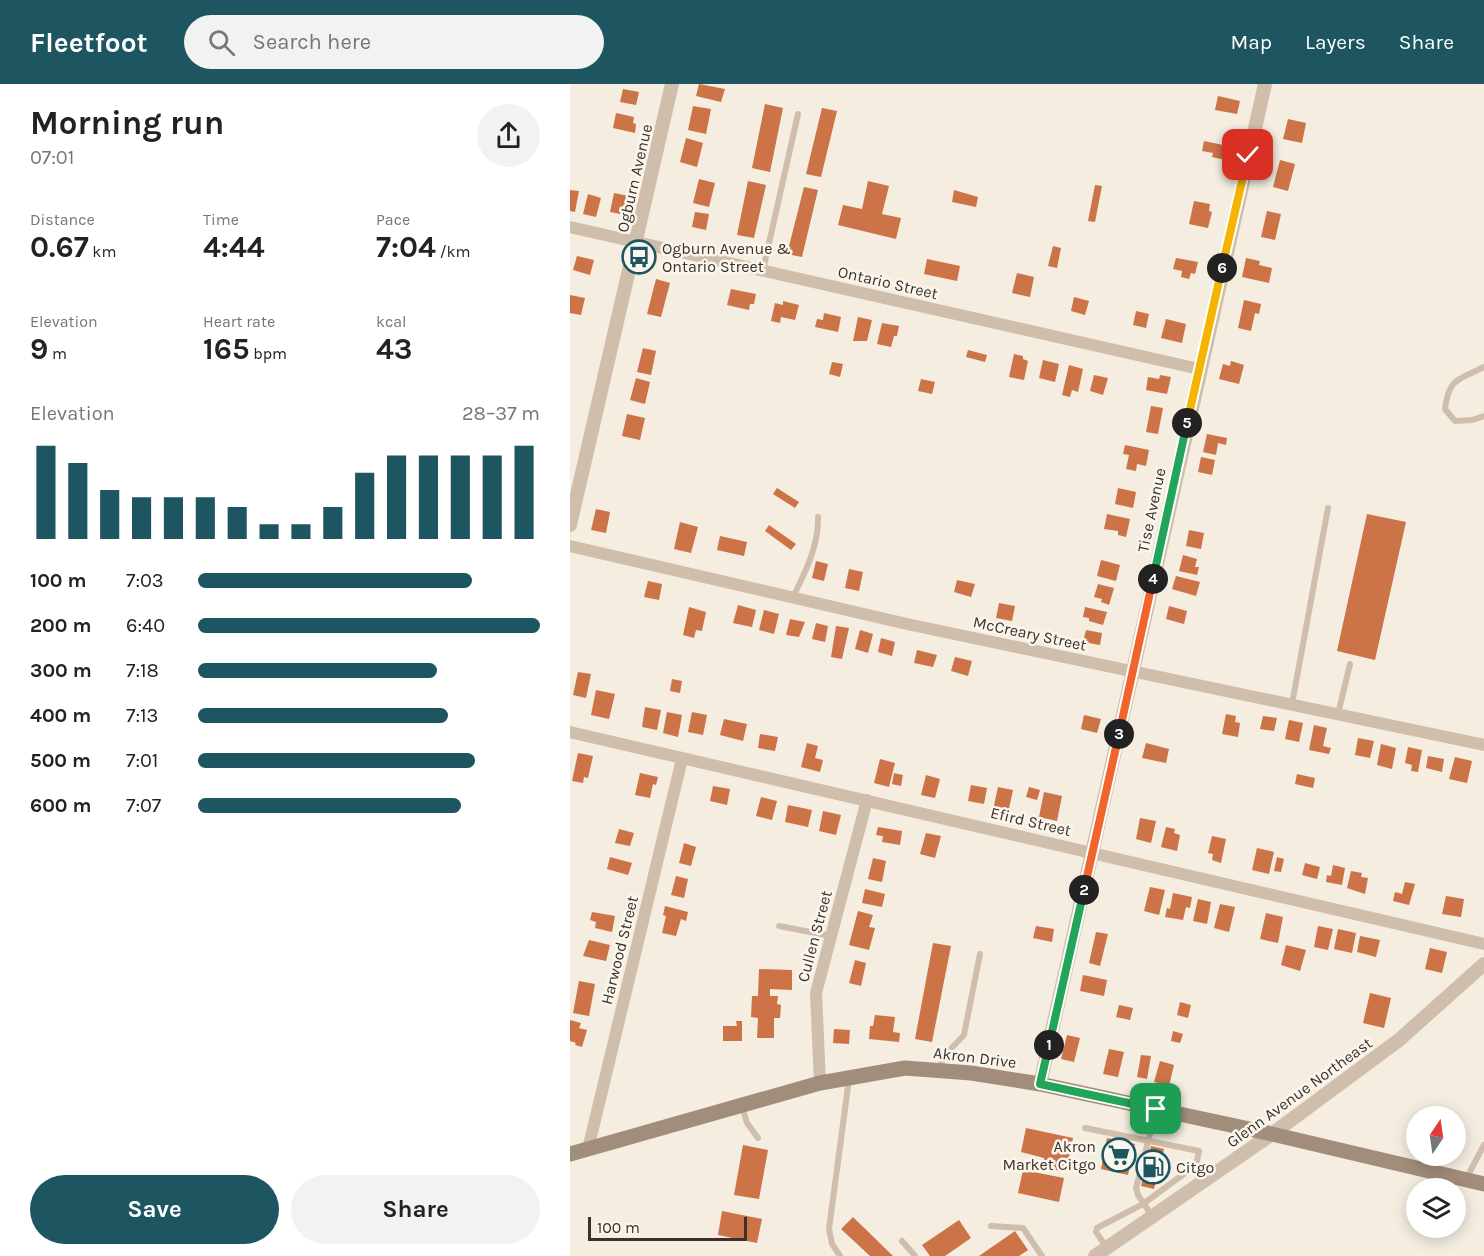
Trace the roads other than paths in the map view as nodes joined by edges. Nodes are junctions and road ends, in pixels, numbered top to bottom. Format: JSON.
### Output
{"nodes":[{"id":1,"x":672,"y":84,"type":"edge"},
{"id":2,"x":1264,"y":84,"type":"edge"},
{"id":3,"x":798,"y":114,"type":"dead end"},
{"id":4,"x":570,"y":227,"type":"edge"},
{"id":5,"x":636,"y":241,"type":"junction"},
{"id":6,"x":763,"y":271,"type":"junction"},
{"id":7,"x":1484,"y":367,"type":"edge"},
{"id":8,"x":1199,"y":369,"type":"junction"},
{"id":9,"x":1484,"y":416,"type":"edge"},
{"id":10,"x":1328,"y":508,"type":"dead end"},
{"id":11,"x":818,"y":517,"type":"dead end"},
{"id":12,"x":570,"y":525,"type":"edge"},
{"id":13,"x":570,"y":546,"type":"edge"},
{"id":14,"x":792,"y":597,"type":"junction"},
{"id":15,"x":1350,"y":664,"type":"dead end"},
{"id":16,"x":1133,"y":671,"type":"junction"},
{"id":17,"x":1292,"y":705,"type":"junction"},
{"id":18,"x":1338,"y":714,"type":"junction"},
{"id":19,"x":570,"y":732,"type":"edge"},
{"id":20,"x":1484,"y":745,"type":"edge"},
{"id":21,"x":682,"y":759,"type":"junction"},
{"id":22,"x":867,"y":800,"type":"junction"},
{"id":23,"x":1092,"y":852,"type":"junction"},
{"id":24,"x":779,"y":926,"type":"dead end"},
{"id":25,"x":831,"y":936,"type":"junction"},
{"id":26,"x":1484,"y":944,"type":"edge"},
{"id":27,"x":980,"y":954,"type":"dead end"},
{"id":28,"x":1484,"y":964,"type":"edge"},
{"id":29,"x":939,"y":1070,"type":"junction"},
{"id":30,"x":849,"y":1078,"type":"junction"},
{"id":31,"x":820,"y":1083,"type":"junction"},
{"id":32,"x":1040,"y":1084,"type":"junction"},
{"id":33,"x":742,"y":1105,"type":"junction"},
{"id":34,"x":1156,"y":1109,"type":"junction"},
{"id":35,"x":1085,"y":1128,"type":"dead end"},
{"id":36,"x":1272,"y":1134,"type":"junction"},
{"id":37,"x":758,"y":1138,"type":"dead end"},
{"id":38,"x":1148,"y":1141,"type":"junction"},
{"id":39,"x":1484,"y":1144,"type":"edge"},
{"id":40,"x":588,"y":1149,"type":"junction"},
{"id":41,"x":570,"y":1154,"type":"edge"},
{"id":42,"x":1458,"y":1178,"type":"edge"},
{"id":43,"x":1466,"y":1180,"type":"joint"},
{"id":44,"x":1484,"y":1184,"type":"edge"},
{"id":45,"x":1143,"y":1204,"type":"junction"},
{"id":46,"x":1152,"y":1217,"type":"junction"},
{"id":47,"x":991,"y":1226,"type":"dead end"},
{"id":48,"x":902,"y":1241,"type":"dead end"},
{"id":49,"x":1101,"y":1252,"type":"edge"},
{"id":50,"x":840,"y":1256,"type":"edge"},
{"id":51,"x":915,"y":1256,"type":"edge"},
{"id":52,"x":1042,"y":1256,"type":"edge"}],
"edges":[{"from":1,"to":5,"type":"street","name":"Ogburn Avenue"},
{"from":2,"to":8,"type":"street","name":"Tise Avenue"},
{"from":3,"to":6,"type":"lane"},
{"from":4,"to":5,"type":"street","name":"Ontario Street"},
{"from":5,"to":6,"type":"street","name":"Ontario Street"},
{"from":5,"to":12,"type":"street","name":"Ogburn Avenue"},
{"from":6,"to":8,"type":"street","name":"Ontario Street"},
{"from":7,"to":9,"type":"lane"},
{"from":8,"to":16,"type":"street","name":"Tise Avenue"},
{"from":10,"to":17,"type":"lane"},
{"from":11,"to":14,"type":"lane"},
{"from":13,"to":14,"type":"street","name":"McCreary Street"},
{"from":14,"to":16,"type":"street","name":"McCreary Street"},
{"from":15,"to":18,"type":"lane"},
{"from":16,"to":17,"type":"street","name":"McCreary Street"},
{"from":16,"to":23,"type":"street","name":"Tise Avenue"},
{"from":17,"to":18,"type":"street","name":"McCreary Street"},
{"from":18,"to":20,"type":"street","name":"McCreary Street"},
{"from":19,"to":21,"type":"street","name":"Efird Street"},
{"from":21,"to":22,"type":"street","name":"Efird Street"},
{"from":21,"to":40,"type":"street","name":"Harwood Street"},
{"from":22,"to":23,"type":"street","name":"Efird Street"},
{"from":22,"to":25,"type":"street","name":"Cullen Street"},
{"from":23,"to":26,"type":"street","name":"Efird Street"},
{"from":23,"to":32,"type":"street","name":"Tise Avenue"},
{"from":24,"to":25,"type":"lane"},
{"from":25,"to":31,"type":"street","name":"Cullen Street"},
{"from":27,"to":29,"type":"lane"},
{"from":28,"to":36,"type":"street","name":"Glenn Avenue Northeast"},
{"from":29,"to":30,"type":"main road","name":"Akron Drive"},
{"from":29,"to":32,"type":"main road","name":"Akron Drive"},
{"from":30,"to":31,"type":"main road","name":"Akron Drive"},
{"from":30,"to":50,"type":"lane"},
{"from":31,"to":33,"type":"main road","name":"Akron Drive"},
{"from":32,"to":34,"type":"main road","name":"Akron Drive"},
{"from":33,"to":37,"type":"lane"},
{"from":33,"to":40,"type":"main road","name":"Akron Drive"},
{"from":34,"to":36,"type":"main road","name":"Akron Drive"},
{"from":34,"to":38,"type":"lane"},
{"from":35,"to":38,"type":"lane"},
{"from":36,"to":42,"type":"main road","name":"Akron Drive"},
{"from":36,"to":46,"type":"street","name":"Glenn Avenue Northeast"},
{"from":38,"to":45,"type":"lane"},
{"from":38,"to":45,"type":"lane"},
{"from":39,"to":43,"type":"lane"},
{"from":40,"to":41,"type":"main road","name":"Akron Drive"},
{"from":43,"to":44,"type":"main road","name":"Akron Drive"},
{"from":45,"to":46,"type":"lane"},
{"from":45,"to":49,"type":"lane"},
{"from":46,"to":49,"type":"street","name":"Glenn Avenue Northeast"},
{"from":47,"to":52,"type":"lane"},
{"from":48,"to":51,"type":"lane"}]}
